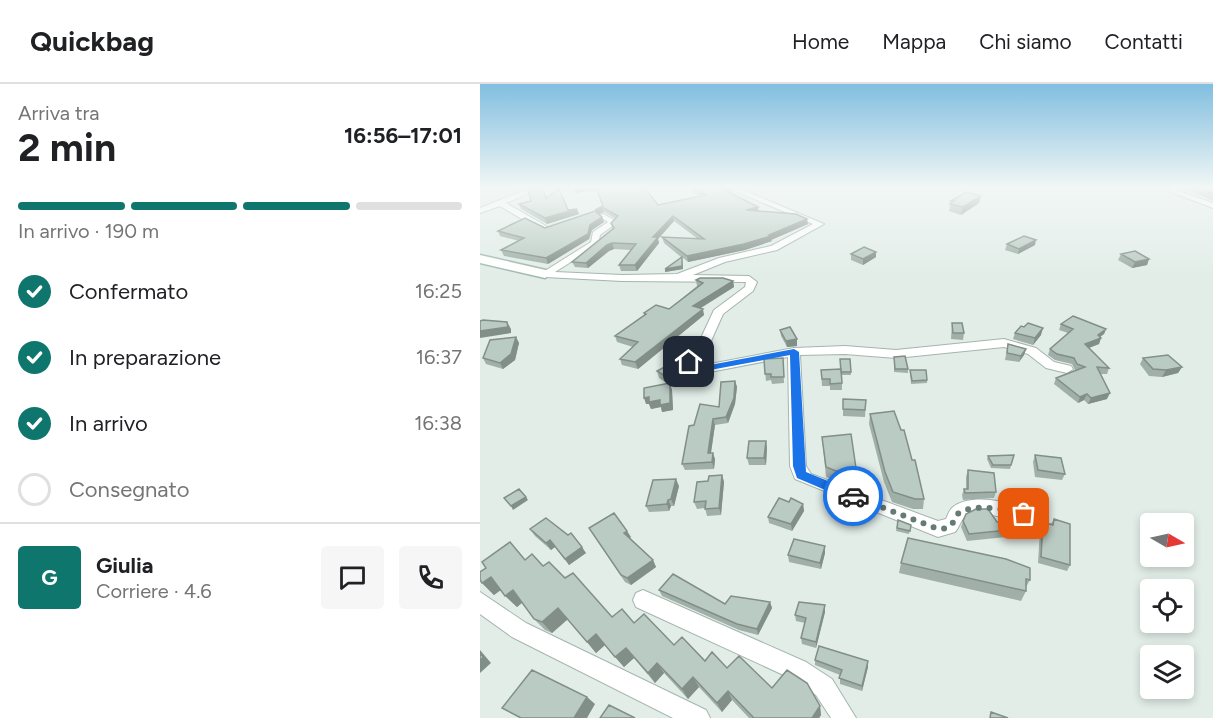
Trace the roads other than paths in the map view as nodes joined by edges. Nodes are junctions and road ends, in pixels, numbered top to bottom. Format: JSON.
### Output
{"nodes":[{"id":1,"x":523,"y":217,"type":"edge"},
{"id":2,"x":604,"y":217,"type":"edge"},
{"id":3,"x":802,"y":217,"type":"edge"},
{"id":4,"x":550,"y":228,"type":"edge"},
{"id":5,"x":480,"y":259,"type":"edge"},
{"id":6,"x":545,"y":274,"type":"junction"},
{"id":7,"x":678,"y":278,"type":"junction"},
{"id":8,"x":794,"y":352,"type":"junction"},
{"id":9,"x":1067,"y":369,"type":"dead end"},
{"id":10,"x":1024,"y":514,"type":"dead end"},
{"id":11,"x":644,"y":600,"type":"dead end"},
{"id":12,"x":480,"y":602,"type":"edge"},
{"id":13,"x":698,"y":718,"type":"edge"},
{"id":14,"x":844,"y":718,"type":"edge"}],
"edges":[{"from":1,"to":4,"type":"street"},
{"from":2,"to":6,"type":"street"},
{"from":3,"to":7,"type":"street"},
{"from":5,"to":6,"type":"street"},
{"from":6,"to":7,"type":"street"},
{"from":7,"to":8,"type":"street"},
{"from":8,"to":9,"type":"street"},
{"from":8,"to":10,"type":"street"},
{"from":11,"to":14,"type":"street"},
{"from":12,"to":13,"type":"street"}]}
